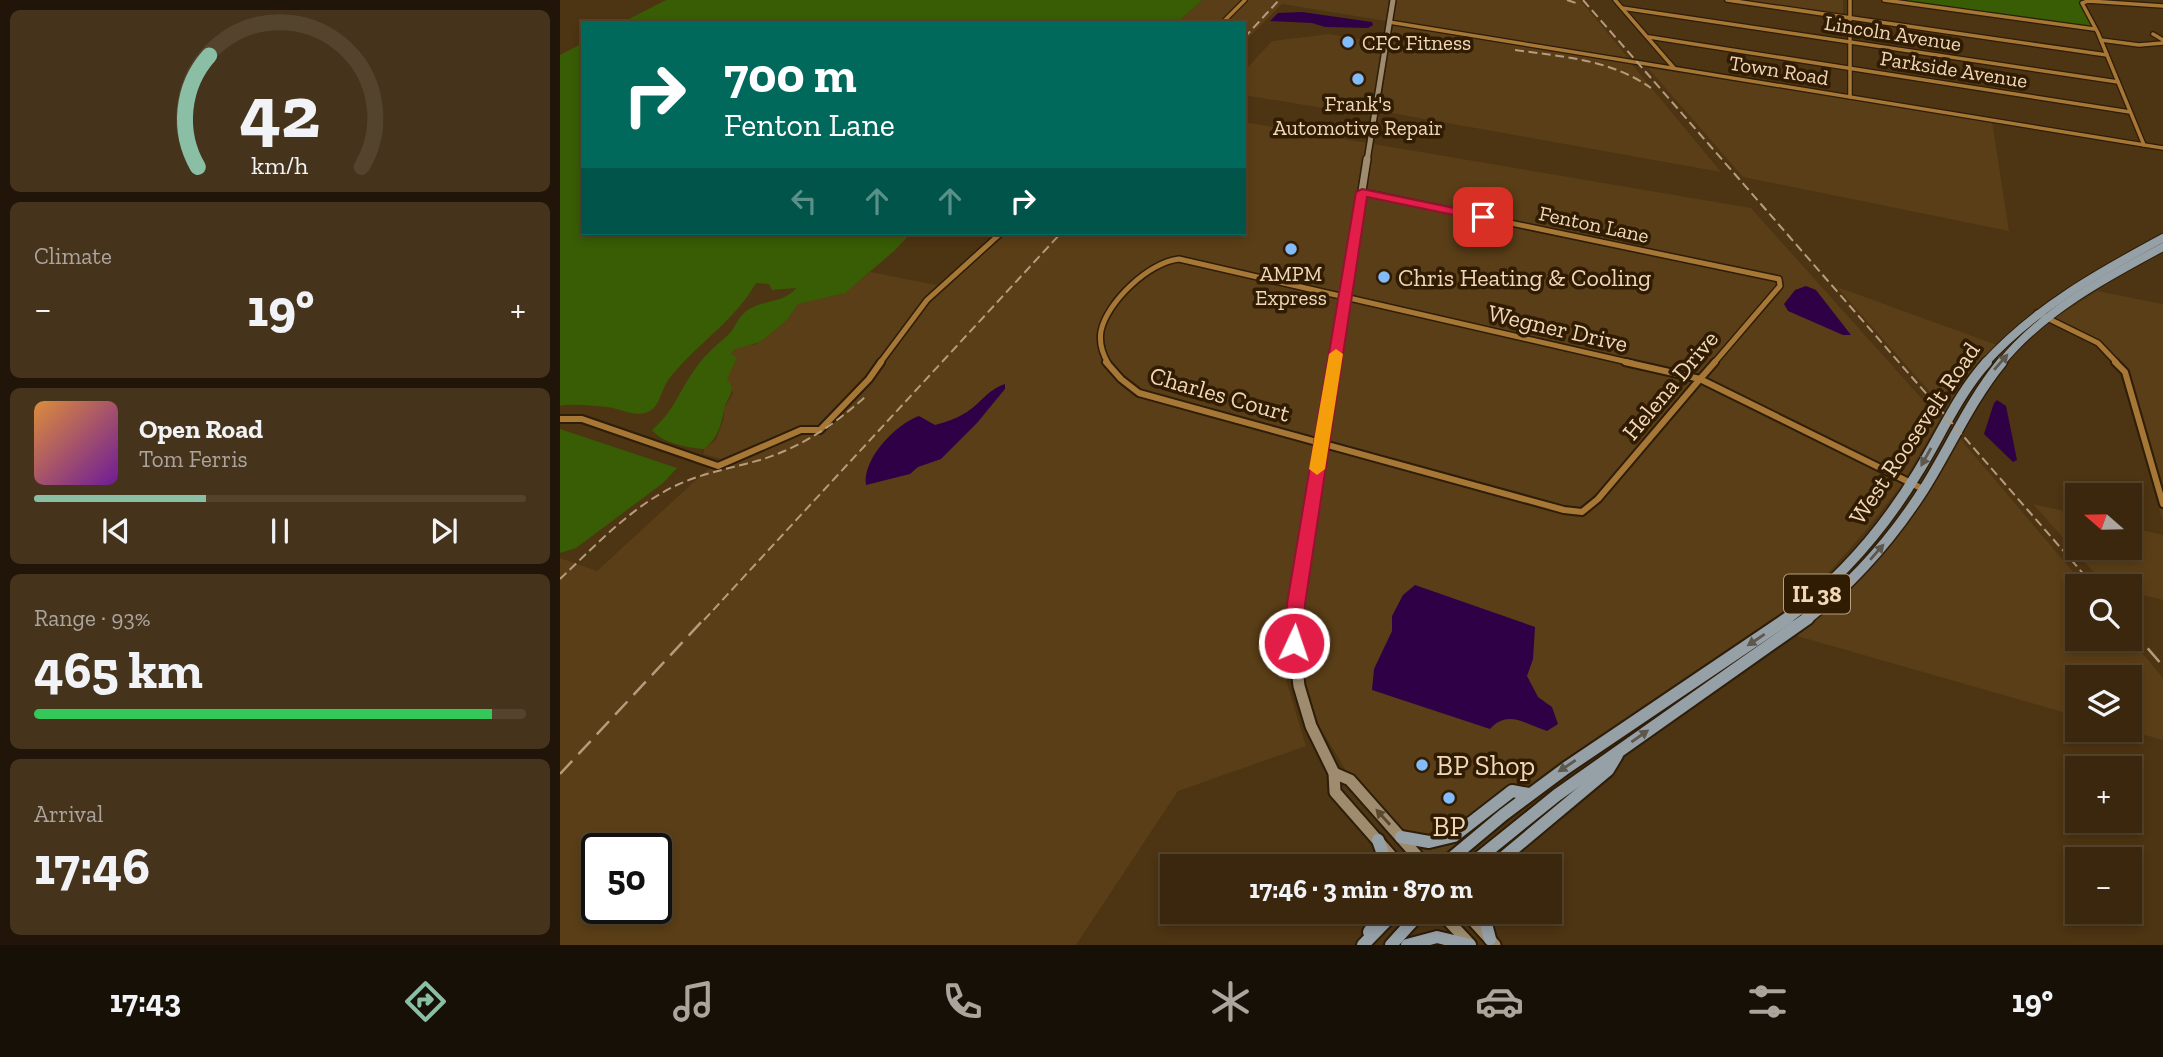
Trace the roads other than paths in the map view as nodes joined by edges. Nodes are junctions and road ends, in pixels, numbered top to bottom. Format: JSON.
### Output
{"nodes":[{"id":1,"x":1245,"y":0,"type":"edge"},
{"id":2,"x":1393,"y":0,"type":"edge"},
{"id":3,"x":1615,"y":0,"type":"edge"},
{"id":4,"x":1727,"y":0,"type":"edge"},
{"id":5,"x":1850,"y":0,"type":"edge"},
{"id":6,"x":1884,"y":0,"type":"edge"},
{"id":7,"x":2084,"y":1,"type":"edge"},
{"id":8,"x":2163,"y":6,"type":"edge"},
{"id":9,"x":1622,"y":8,"type":"junction"},
{"id":10,"x":1849,"y":18,"type":"junction"},
{"id":11,"x":1224,"y":21,"type":"edge"},
{"id":12,"x":1389,"y":22,"type":"junction"},
{"id":13,"x":2095,"y":29,"type":"junction"},
{"id":14,"x":2153,"y":34,"type":"dead end"},
{"id":15,"x":1649,"y":37,"type":"junction"},
{"id":16,"x":2101,"y":40,"type":"junction"},
{"id":17,"x":2163,"y":41,"type":"edge"},
{"id":18,"x":1849,"y":42,"type":"junction"},
{"id":19,"x":2107,"y":55,"type":"junction"},
{"id":20,"x":1674,"y":68,"type":"junction"},
{"id":21,"x":1850,"y":68,"type":"junction"},
{"id":22,"x":2118,"y":82,"type":"junction"},
{"id":23,"x":1850,"y":97,"type":"junction"},
{"id":24,"x":2130,"y":113,"type":"junction"},
{"id":25,"x":2144,"y":145,"type":"junction"},
{"id":26,"x":2163,"y":148,"type":"edge"},
{"id":27,"x":1362,"y":192,"type":"junction"},
{"id":28,"x":999,"y":235,"type":"edge"},
{"id":29,"x":2163,"y":238,"type":"edge"},
{"id":30,"x":2163,"y":247,"type":"edge"},
{"id":31,"x":1779,"y":279,"type":"joint"},
{"id":32,"x":1345,"y":296,"type":"junction"},
{"id":33,"x":2042,"y":315,"type":"junction"},
{"id":34,"x":1106,"y":317,"type":"joint"},
{"id":35,"x":1700,"y":379,"type":"junction"},
{"id":36,"x":560,"y":419,"type":"edge"},
{"id":37,"x":1321,"y":442,"type":"junction"},
{"id":38,"x":1912,"y":484,"type":"junction"},
{"id":39,"x":1923,"y":489,"type":"junction"},
{"id":40,"x":2163,"y":504,"type":"edge"},
{"id":41,"x":1582,"y":512,"type":"joint"},
{"id":42,"x":1620,"y":751,"type":"junction"},
{"id":43,"x":1334,"y":773,"type":"junction"},
{"id":44,"x":1529,"y":794,"type":"junction"},
{"id":45,"x":1401,"y":837,"type":"junction"},
{"id":46,"x":1378,"y":841,"type":"junction"},
{"id":47,"x":1383,"y":854,"type":"edge"},
{"id":48,"x":1389,"y":854,"type":"edge"},
{"id":49,"x":1416,"y":854,"type":"edge"},
{"id":50,"x":1456,"y":854,"type":"edge"},
{"id":51,"x":1484,"y":854,"type":"edge"},
{"id":52,"x":1508,"y":854,"type":"edge"},
{"id":53,"x":1375,"y":924,"type":"edge"},
{"id":54,"x":1383,"y":924,"type":"edge"},
{"id":55,"x":1410,"y":924,"type":"edge"},
{"id":56,"x":1451,"y":924,"type":"edge"},
{"id":57,"x":1476,"y":924,"type":"edge"},
{"id":58,"x":1487,"y":924,"type":"edge"},
{"id":59,"x":1492,"y":942,"type":"edge"},
{"id":60,"x":1362,"y":945,"type":"edge"},
{"id":61,"x":1391,"y":945,"type":"edge"},
{"id":62,"x":1408,"y":945,"type":"edge"},
{"id":63,"x":1470,"y":945,"type":"edge"}],
"edges":[{"from":1,"to":11,"type":"street"},
{"from":2,"to":12,"type":"main road"},
{"from":3,"to":9,"type":"street"},
{"from":4,"to":10,"type":"street"},
{"from":5,"to":10,"type":"street"},
{"from":6,"to":13,"type":"street"},
{"from":7,"to":8,"type":"street"},
{"from":7,"to":13,"type":"street"},
{"from":9,"to":15,"type":"street"},
{"from":9,"to":18,"type":"street","name":"Lincoln Avenue"},
{"from":10,"to":18,"type":"street"},
{"from":10,"to":19,"type":"street"},
{"from":12,"to":20,"type":"street","name":"Town Road"},
{"from":12,"to":27,"type":"main road"},
{"from":13,"to":16,"type":"street"},
{"from":14,"to":17,"type":"street"},
{"from":15,"to":20,"type":"street"},
{"from":15,"to":21,"type":"street","name":"Parkside Avenue"},
{"from":16,"to":17,"type":"street"},
{"from":16,"to":19,"type":"street"},
{"from":18,"to":21,"type":"street"},
{"from":18,"to":22,"type":"street","name":"Lincoln Avenue"},
{"from":19,"to":22,"type":"street"},
{"from":20,"to":23,"type":"street","name":"Town Road"},
{"from":21,"to":23,"type":"street"},
{"from":21,"to":24,"type":"street","name":"Parkside Avenue"},
{"from":22,"to":24,"type":"street"},
{"from":23,"to":25,"type":"street","name":"Town Road"},
{"from":24,"to":25,"type":"street"},
{"from":25,"to":26,"type":"street","name":"Town Road"},
{"from":27,"to":31,"type":"street","name":"Fenton Lane"},
{"from":27,"to":32,"type":"main road"},
{"from":28,"to":36,"type":"street"},
{"from":29,"to":33,"type":"main road","name":"West Roosevelt Road","number":"IL 38"},
{"from":30,"to":33,"type":"main road","name":"West Roosevelt Road","number":"IL 38"},
{"from":31,"to":35,"type":"street","name":"Helena Drive"},
{"from":32,"to":34,"type":"street","name":"Wegner Drive"},
{"from":32,"to":35,"type":"street","name":"Wegner Drive"},
{"from":32,"to":37,"type":"main road"},
{"from":33,"to":38,"type":"main road","name":"West Roosevelt Road","number":"IL 38","one_way":true},
{"from":39,"to":33,"type":"main road","name":"West Roosevelt Road","number":"IL 38","one_way":true},
{"from":33,"to":40,"type":"street"},
{"from":34,"to":37,"type":"street","name":"Charles Court"},
{"from":35,"to":38,"type":"street","name":"Wegner Drive"},
{"from":35,"to":41,"type":"street","name":"Helena Drive"},
{"from":37,"to":41,"type":"street","name":"Charles Court"},
{"from":37,"to":43,"type":"main road"},
{"from":38,"to":39,"type":"street","name":"Wegner Drive"},
{"from":38,"to":44,"type":"main road","name":"West Roosevelt Road","number":"IL 38","one_way":true},
{"from":42,"to":39,"type":"main road","name":"West Roosevelt Road","number":"IL 38","one_way":true},
{"from":42,"to":51,"type":"main road","name":"West Roosevelt Road","number":"IL 38"},
{"from":42,"to":52,"type":"main road"},
{"from":45,"to":43,"type":"main road","one_way":true},
{"from":43,"to":46,"type":"main road"},
{"from":44,"to":45,"type":"main road"},
{"from":44,"to":50,"type":"main road","name":"West Roosevelt Road","number":"IL 38"},
{"from":45,"to":49,"type":"main road"},
{"from":46,"to":47,"type":"main road"},
{"from":46,"to":48,"type":"main road"},
{"from":53,"to":60,"type":"main road"},
{"from":54,"to":60,"type":"main road"},
{"from":55,"to":61,"type":"main road"},
{"from":56,"to":63,"type":"main road"},
{"from":57,"to":59,"type":"main road"},
{"from":58,"to":59,"type":"main road"},
{"from":62,"to":63,"type":"main road"}]}
